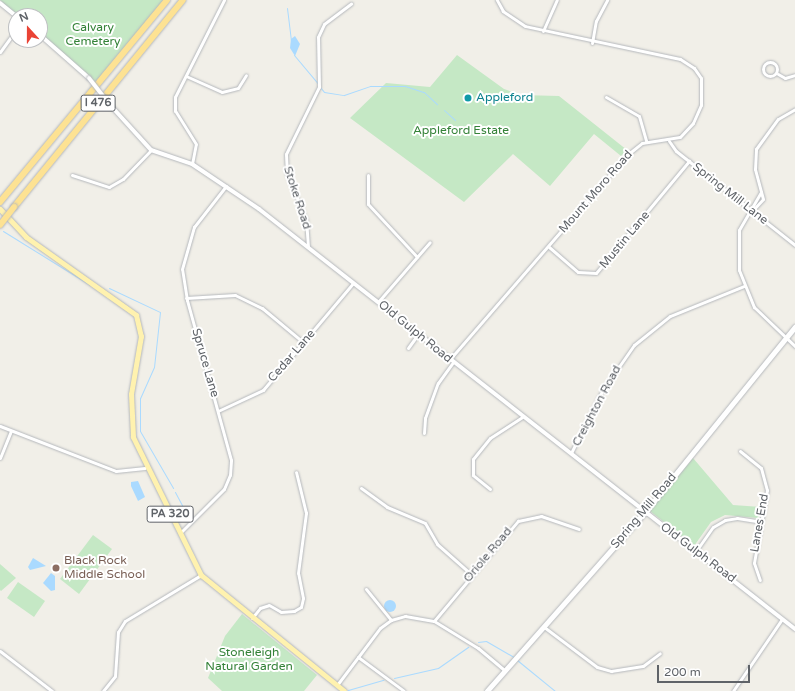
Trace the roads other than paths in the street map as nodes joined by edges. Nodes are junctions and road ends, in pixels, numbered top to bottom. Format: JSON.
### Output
{"nodes":[{"id":1,"x":167,"y":0,"type":"edge"},
{"id":2,"x":183,"y":0,"type":"edge"},
{"id":3,"x":224,"y":0,"type":"edge"},
{"id":4,"x":497,"y":0,"type":"edge"},
{"id":5,"x":557,"y":0,"type":"edge"},
{"id":6,"x":607,"y":0,"type":"edge"},
{"id":7,"x":351,"y":4,"type":"dead end"},
{"id":8,"x":543,"y":31,"type":"junction"},
{"id":9,"x":8,"y":41,"type":"edge"},
{"id":10,"x":48,"y":42,"type":"edge"},
{"id":11,"x":592,"y":42,"type":"junction"},
{"id":12,"x":0,"y":52,"type":"edge"},
{"id":13,"x":778,"y":74,"type":"junction"},
{"id":14,"x":246,"y":75,"type":"dead end"},
{"id":15,"x":795,"y":75,"type":"edge"},
{"id":16,"x":186,"y":76,"type":"junction"},
{"id":17,"x":606,"y":97,"type":"dead end"},
{"id":18,"x":795,"y":108,"type":"edge"},
{"id":19,"x":646,"y":141,"type":"junction"},
{"id":20,"x":669,"y":141,"type":"junction"},
{"id":21,"x":151,"y":150,"type":"junction"},
{"id":22,"x":689,"y":161,"type":"junction"},
{"id":23,"x":192,"y":164,"type":"junction"},
{"id":24,"x":72,"y":175,"type":"dead end"},
{"id":25,"x":368,"y":175,"type":"dead end"},
{"id":26,"x":226,"y":186,"type":"junction"},
{"id":27,"x":761,"y":192,"type":"junction"},
{"id":28,"x":2,"y":200,"type":"edge"},
{"id":29,"x":0,"y":210,"type":"edge"},
{"id":30,"x":751,"y":210,"type":"junction"},
{"id":31,"x":0,"y":225,"type":"edge"},
{"id":32,"x":430,"y":242,"type":"dead end"},
{"id":33,"x":795,"y":245,"type":"edge"},
{"id":34,"x":549,"y":246,"type":"junction"},
{"id":35,"x":308,"y":247,"type":"junction"},
{"id":36,"x":417,"y":258,"type":"junction"},
{"id":37,"x":353,"y":283,"type":"junction"},
{"id":38,"x":744,"y":286,"type":"junction"},
{"id":39,"x":186,"y":298,"type":"junction"},
{"id":40,"x":378,"y":302,"type":"junction"},
{"id":41,"x":795,"y":327,"type":"edge"},
{"id":42,"x":418,"y":334,"type":"junction"},
{"id":43,"x":785,"y":339,"type":"junction"},
{"id":44,"x":304,"y":343,"type":"junction"},
{"id":45,"x":795,"y":346,"type":"edge"},
{"id":46,"x":408,"y":348,"type":"dead end"},
{"id":47,"x":451,"y":361,"type":"junction"},
{"id":48,"x":218,"y":412,"type":"junction"},
{"id":49,"x":522,"y":417,"type":"junction"},
{"id":50,"x":0,"y":426,"type":"edge"},
{"id":51,"x":11,"y":431,"type":"junction"},
{"id":52,"x":424,"y":433,"type":"dead end"},
{"id":53,"x":740,"y":451,"type":"dead end"},
{"id":54,"x":571,"y":453,"type":"junction"},
{"id":55,"x":0,"y":458,"type":"edge"},
{"id":56,"x":145,"y":468,"type":"junction"},
{"id":57,"x":296,"y":472,"type":"dead end"},
{"id":58,"x":361,"y":488,"type":"dead end"},
{"id":59,"x":490,"y":489,"type":"dead end"},
{"id":60,"x":645,"y":512,"type":"junction"},
{"id":61,"x":761,"y":522,"type":"junction"},
{"id":62,"x":579,"y":529,"type":"dead end"},
{"id":63,"x":180,"y":533,"type":"junction"},
{"id":64,"x":696,"y":551,"type":"junction"},
{"id":65,"x":471,"y":574,"type":"junction"},
{"id":66,"x":201,"y":576,"type":"junction"},
{"id":67,"x":760,"y":580,"type":"dead end"},
{"id":68,"x":366,"y":589,"type":"dead end"},
{"id":69,"x":252,"y":618,"type":"junction"},
{"id":70,"x":782,"y":619,"type":"junction"},
{"id":71,"x":391,"y":620,"type":"junction"},
{"id":72,"x":434,"y":621,"type":"junction"},
{"id":73,"x":544,"y":627,"type":"junction"},
{"id":74,"x":795,"y":629,"type":"edge"},
{"id":75,"x":0,"y":651,"type":"edge"},
{"id":76,"x":660,"y":653,"type":"dead end"},
{"id":77,"x":358,"y":657,"type":"junction"},
{"id":78,"x":505,"y":671,"type":"junction"},
{"id":79,"x":337,"y":685,"type":"junction"},
{"id":80,"x":52,"y":691,"type":"edge"},
{"id":81,"x":103,"y":691,"type":"edge"},
{"id":82,"x":344,"y":691,"type":"edge"},
{"id":83,"x":404,"y":691,"type":"edge"},
{"id":84,"x":487,"y":691,"type":"edge"},
{"id":85,"x":733,"y":691,"type":"edge"}],
"edges":[{"from":1,"to":28,"type":"highway","number":"I 476"},
{"from":2,"to":31,"type":"highway","number":"I 476","bridge":true},
{"from":3,"to":16,"type":"street"},
{"from":4,"to":8,"type":"street"},
{"from":5,"to":8,"type":"street"},
{"from":6,"to":11,"type":"street"},
{"from":7,"to":35,"type":"street","name":"Stoke Road"},
{"from":8,"to":11,"type":"street"},
{"from":9,"to":12,"type":"street"},
{"from":10,"to":21,"type":"street","name":"Old Gulph Road","bridge":true},
{"from":11,"to":20,"type":"street"},
{"from":13,"to":13,"type":"street"},
{"from":13,"to":15,"type":"street"},
{"from":14,"to":16,"type":"street"},
{"from":16,"to":23,"type":"street"},
{"from":17,"to":19,"type":"street"},
{"from":18,"to":27,"type":"street"},
{"from":19,"to":20,"type":"street"},
{"from":19,"to":34,"type":"street","name":"Mount Moro Road"},
{"from":20,"to":22,"type":"street","name":"Spring Mill Lane"},
{"from":21,"to":23,"type":"street","name":"Old Gulph Road"},
{"from":21,"to":24,"type":"street"},
{"from":22,"to":30,"type":"street","name":"Spring Mill Lane"},
{"from":22,"to":34,"type":"street","name":"Mustin Lane"},
{"from":23,"to":26,"type":"street","name":"Old Gulph Road"},
{"from":25,"to":36,"type":"street"},
{"from":26,"to":35,"type":"street","name":"Old Gulph Road"},
{"from":26,"to":39,"type":"street","name":"Spruce Lane"},
{"from":27,"to":30,"type":"street"},
{"from":27,"to":30,"type":"street"},
{"from":29,"to":56,"type":"main road","number":"PA 320"},
{"from":30,"to":33,"type":"street","name":"Spring Mill Lane"},
{"from":30,"to":38,"type":"street"},
{"from":32,"to":36,"type":"street"},
{"from":34,"to":47,"type":"street","name":"Mount Moro Road"},
{"from":35,"to":37,"type":"street","name":"Old Gulph Road"},
{"from":36,"to":40,"type":"street"},
{"from":37,"to":40,"type":"street","name":"Old Gulph Road"},
{"from":37,"to":44,"type":"street","name":"Cedar Lane"},
{"from":38,"to":43,"type":"street"},
{"from":38,"to":54,"type":"street","name":"Creighton Road"},
{"from":39,"to":44,"type":"street"},
{"from":39,"to":48,"type":"street","name":"Spruce Lane"},
{"from":40,"to":42,"type":"street","name":"Old Gulph Road"},
{"from":41,"to":43,"type":"main road","name":"Spring Mill Road"},
{"from":42,"to":46,"type":"street"},
{"from":42,"to":47,"type":"street","name":"Old Gulph Road"},
{"from":43,"to":45,"type":"street"},
{"from":43,"to":60,"type":"main road","name":"Spring Mill Road"},
{"from":44,"to":48,"type":"street","name":"Cedar Lane"},
{"from":47,"to":49,"type":"street","name":"Old Gulph Road"},
{"from":47,"to":52,"type":"street","name":"Mount Moro Road"},
{"from":48,"to":63,"type":"street","name":"Spruce Lane"},
{"from":49,"to":54,"type":"street","name":"Old Gulph Road"},
{"from":49,"to":59,"type":"street"},
{"from":50,"to":51,"type":"street"},
{"from":51,"to":55,"type":"street"},
{"from":51,"to":56,"type":"street"},
{"from":53,"to":61,"type":"street","name":"Lanes End"},
{"from":54,"to":60,"type":"street","name":"Old Gulph Road"},
{"from":56,"to":63,"type":"main road","number":"PA 320"},
{"from":57,"to":69,"type":"street"},
{"from":58,"to":65,"type":"street"},
{"from":60,"to":64,"type":"street","name":"Old Gulph Road"},
{"from":60,"to":73,"type":"main road","name":"Spring Mill Road"},
{"from":61,"to":64,"type":"street"},
{"from":61,"to":67,"type":"street","name":"Lanes End"},
{"from":62,"to":65,"type":"street","name":"Oriole Road"},
{"from":63,"to":66,"type":"main road","number":"PA 320"},
{"from":64,"to":70,"type":"street","name":"Old Gulph Road"},
{"from":65,"to":72,"type":"street","name":"Oriole Road"},
{"from":66,"to":69,"type":"main road","number":"PA 320"},
{"from":66,"to":81,"type":"street"},
{"from":68,"to":71,"type":"street"},
{"from":69,"to":79,"type":"main road","number":"PA 320"},
{"from":70,"to":74,"type":"street","name":"Old Gulph Road"},
{"from":70,"to":85,"type":"street"},
{"from":71,"to":72,"type":"street"},
{"from":71,"to":77,"type":"street"},
{"from":72,"to":78,"type":"street"},
{"from":73,"to":76,"type":"street"},
{"from":73,"to":78,"type":"main road","name":"Spring Mill Road"},
{"from":75,"to":80,"type":"street"},
{"from":77,"to":79,"type":"street"},
{"from":77,"to":83,"type":"street"},
{"from":78,"to":84,"type":"main road","name":"Spring Mill Road"},
{"from":79,"to":82,"type":"main road","number":"PA 320"}]}
